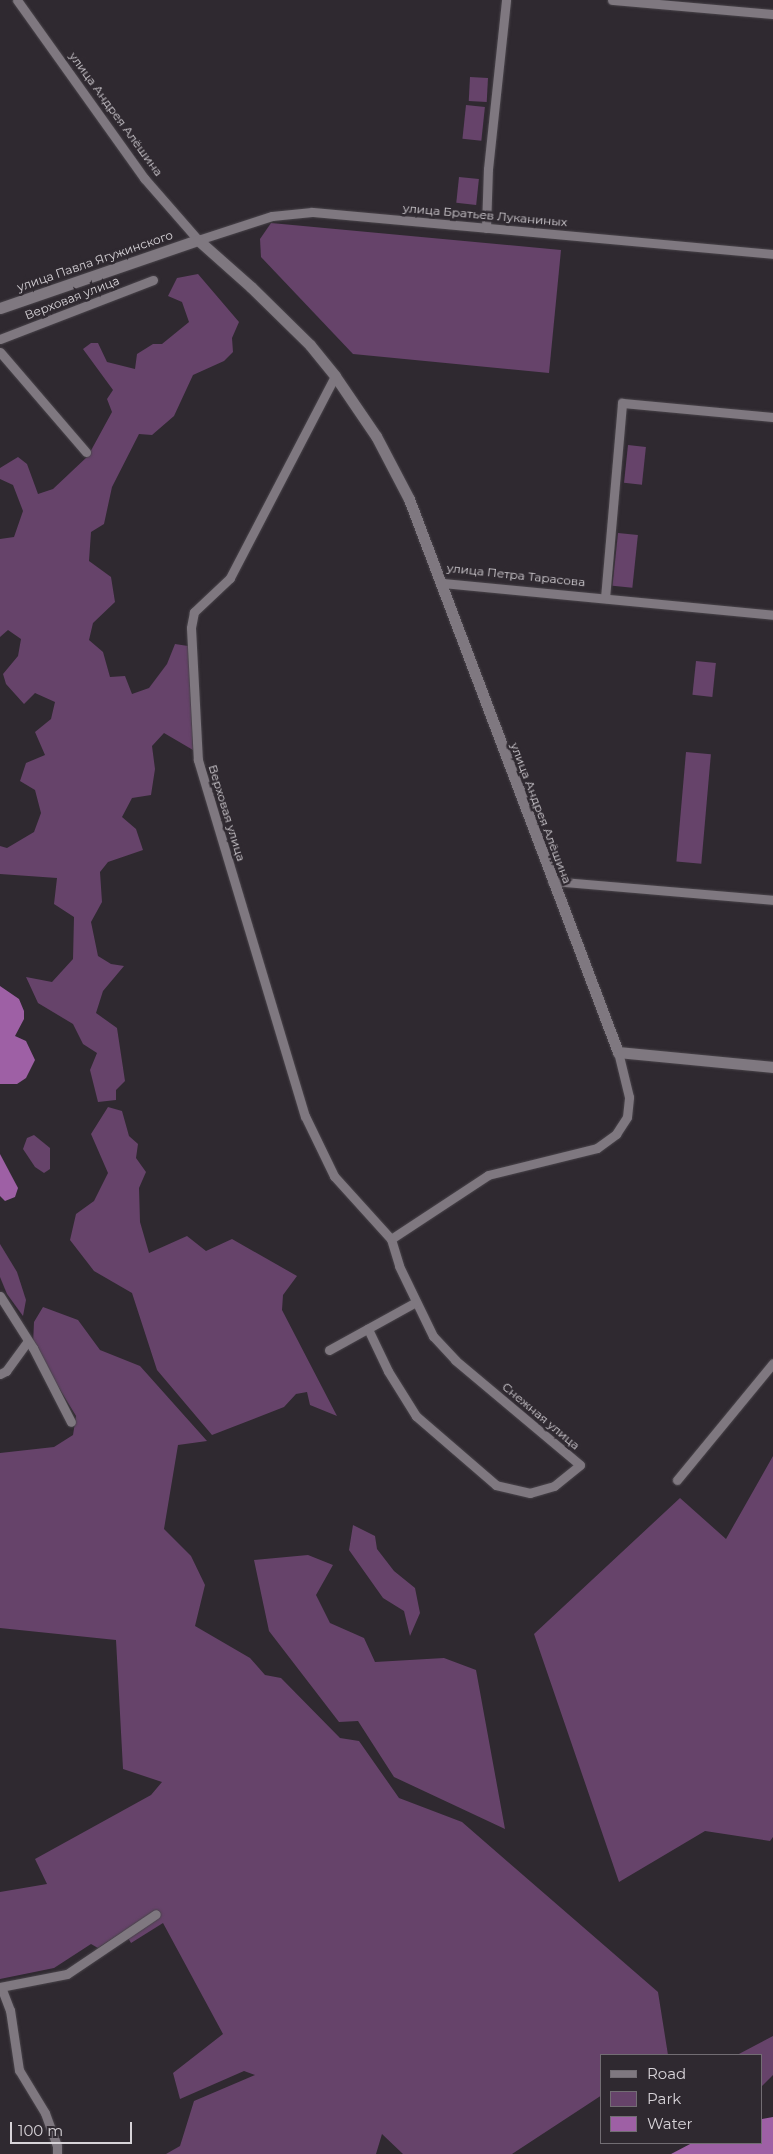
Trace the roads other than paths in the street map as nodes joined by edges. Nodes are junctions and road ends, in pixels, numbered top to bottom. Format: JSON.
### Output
{"nodes":[{"id":1,"x":17,"y":0,"type":"edge"},
{"id":2,"x":506,"y":0,"type":"edge"},
{"id":3,"x":612,"y":0,"type":"edge"},
{"id":4,"x":773,"y":14,"type":"edge"},
{"id":5,"x":486,"y":228,"type":"junction"},
{"id":6,"x":198,"y":240,"type":"junction"},
{"id":7,"x":773,"y":254,"type":"edge"},
{"id":8,"x":153,"y":280,"type":"dead end"},
{"id":9,"x":0,"y":308,"type":"edge"},
{"id":10,"x":0,"y":339,"type":"edge"},
{"id":11,"x":0,"y":352,"type":"edge"},
{"id":12,"x":335,"y":376,"type":"junction"},
{"id":13,"x":773,"y":416,"type":"edge"},
{"id":14,"x":86,"y":452,"type":"dead end"},
{"id":15,"x":442,"y":583,"type":"junction"},
{"id":16,"x":605,"y":598,"type":"junction"},
{"id":17,"x":773,"y":615,"type":"edge"},
{"id":18,"x":552,"y":882,"type":"junction"},
{"id":19,"x":773,"y":900,"type":"edge"},
{"id":20,"x":618,"y":1052,"type":"junction"},
{"id":21,"x":773,"y":1067,"type":"edge"},
{"id":22,"x":391,"y":1239,"type":"junction"},
{"id":23,"x":0,"y":1296,"type":"edge"},
{"id":24,"x":416,"y":1302,"type":"junction"},
{"id":25,"x":368,"y":1329,"type":"junction"},
{"id":26,"x":28,"y":1341,"type":"junction"},
{"id":27,"x":329,"y":1350,"type":"dead end"},
{"id":28,"x":773,"y":1363,"type":"edge"},
{"id":29,"x":0,"y":1374,"type":"edge"},
{"id":30,"x":71,"y":1422,"type":"dead end"},
{"id":31,"x":677,"y":1480,"type":"dead end"},
{"id":32,"x":156,"y":1914,"type":"dead end"},
{"id":33,"x":1,"y":1987,"type":"edge"},
{"id":34,"x":57,"y":2154,"type":"edge"}],
"edges":[{"from":1,"to":6,"type":"street","name":"улица Андрея Алёшина"},
{"from":2,"to":5,"type":"street"},
{"from":3,"to":4,"type":"street"},
{"from":5,"to":6,"type":"street","name":"улица Братьев Луканиных"},
{"from":5,"to":7,"type":"street","name":"улица Братьев Луканиных"},
{"from":6,"to":9,"type":"street","name":"улица Павла Ягужинского"},
{"from":6,"to":12,"type":"street","name":"улица Петра Тарасова"},
{"from":8,"to":10,"type":"street","name":"Верховая улица"},
{"from":11,"to":14,"type":"street"},
{"from":12,"to":15,"type":"street","name":"улица Петра Тарасова"},
{"from":12,"to":22,"type":"street","name":"Верховая улица"},
{"from":13,"to":16,"type":"street"},
{"from":15,"to":16,"type":"street","name":"улица Петра Тарасова"},
{"from":15,"to":18,"type":"street","name":"улица Андрея Алёшина"},
{"from":16,"to":17,"type":"street","name":"улица Петра Тарасова"},
{"from":18,"to":19,"type":"street"},
{"from":18,"to":20,"type":"street","name":"улица Андрея Алёшина"},
{"from":20,"to":21,"type":"street"},
{"from":20,"to":22,"type":"street"},
{"from":22,"to":24,"type":"street","name":"Снежная улица"},
{"from":23,"to":26,"type":"street"},
{"from":24,"to":25,"type":"street"},
{"from":24,"to":25,"type":"street","name":"Снежная улица"},
{"from":25,"to":27,"type":"street"},
{"from":26,"to":29,"type":"street"},
{"from":26,"to":30,"type":"street"},
{"from":28,"to":31,"type":"street"},
{"from":32,"to":33,"type":"street"},
{"from":33,"to":34,"type":"street"}]}
